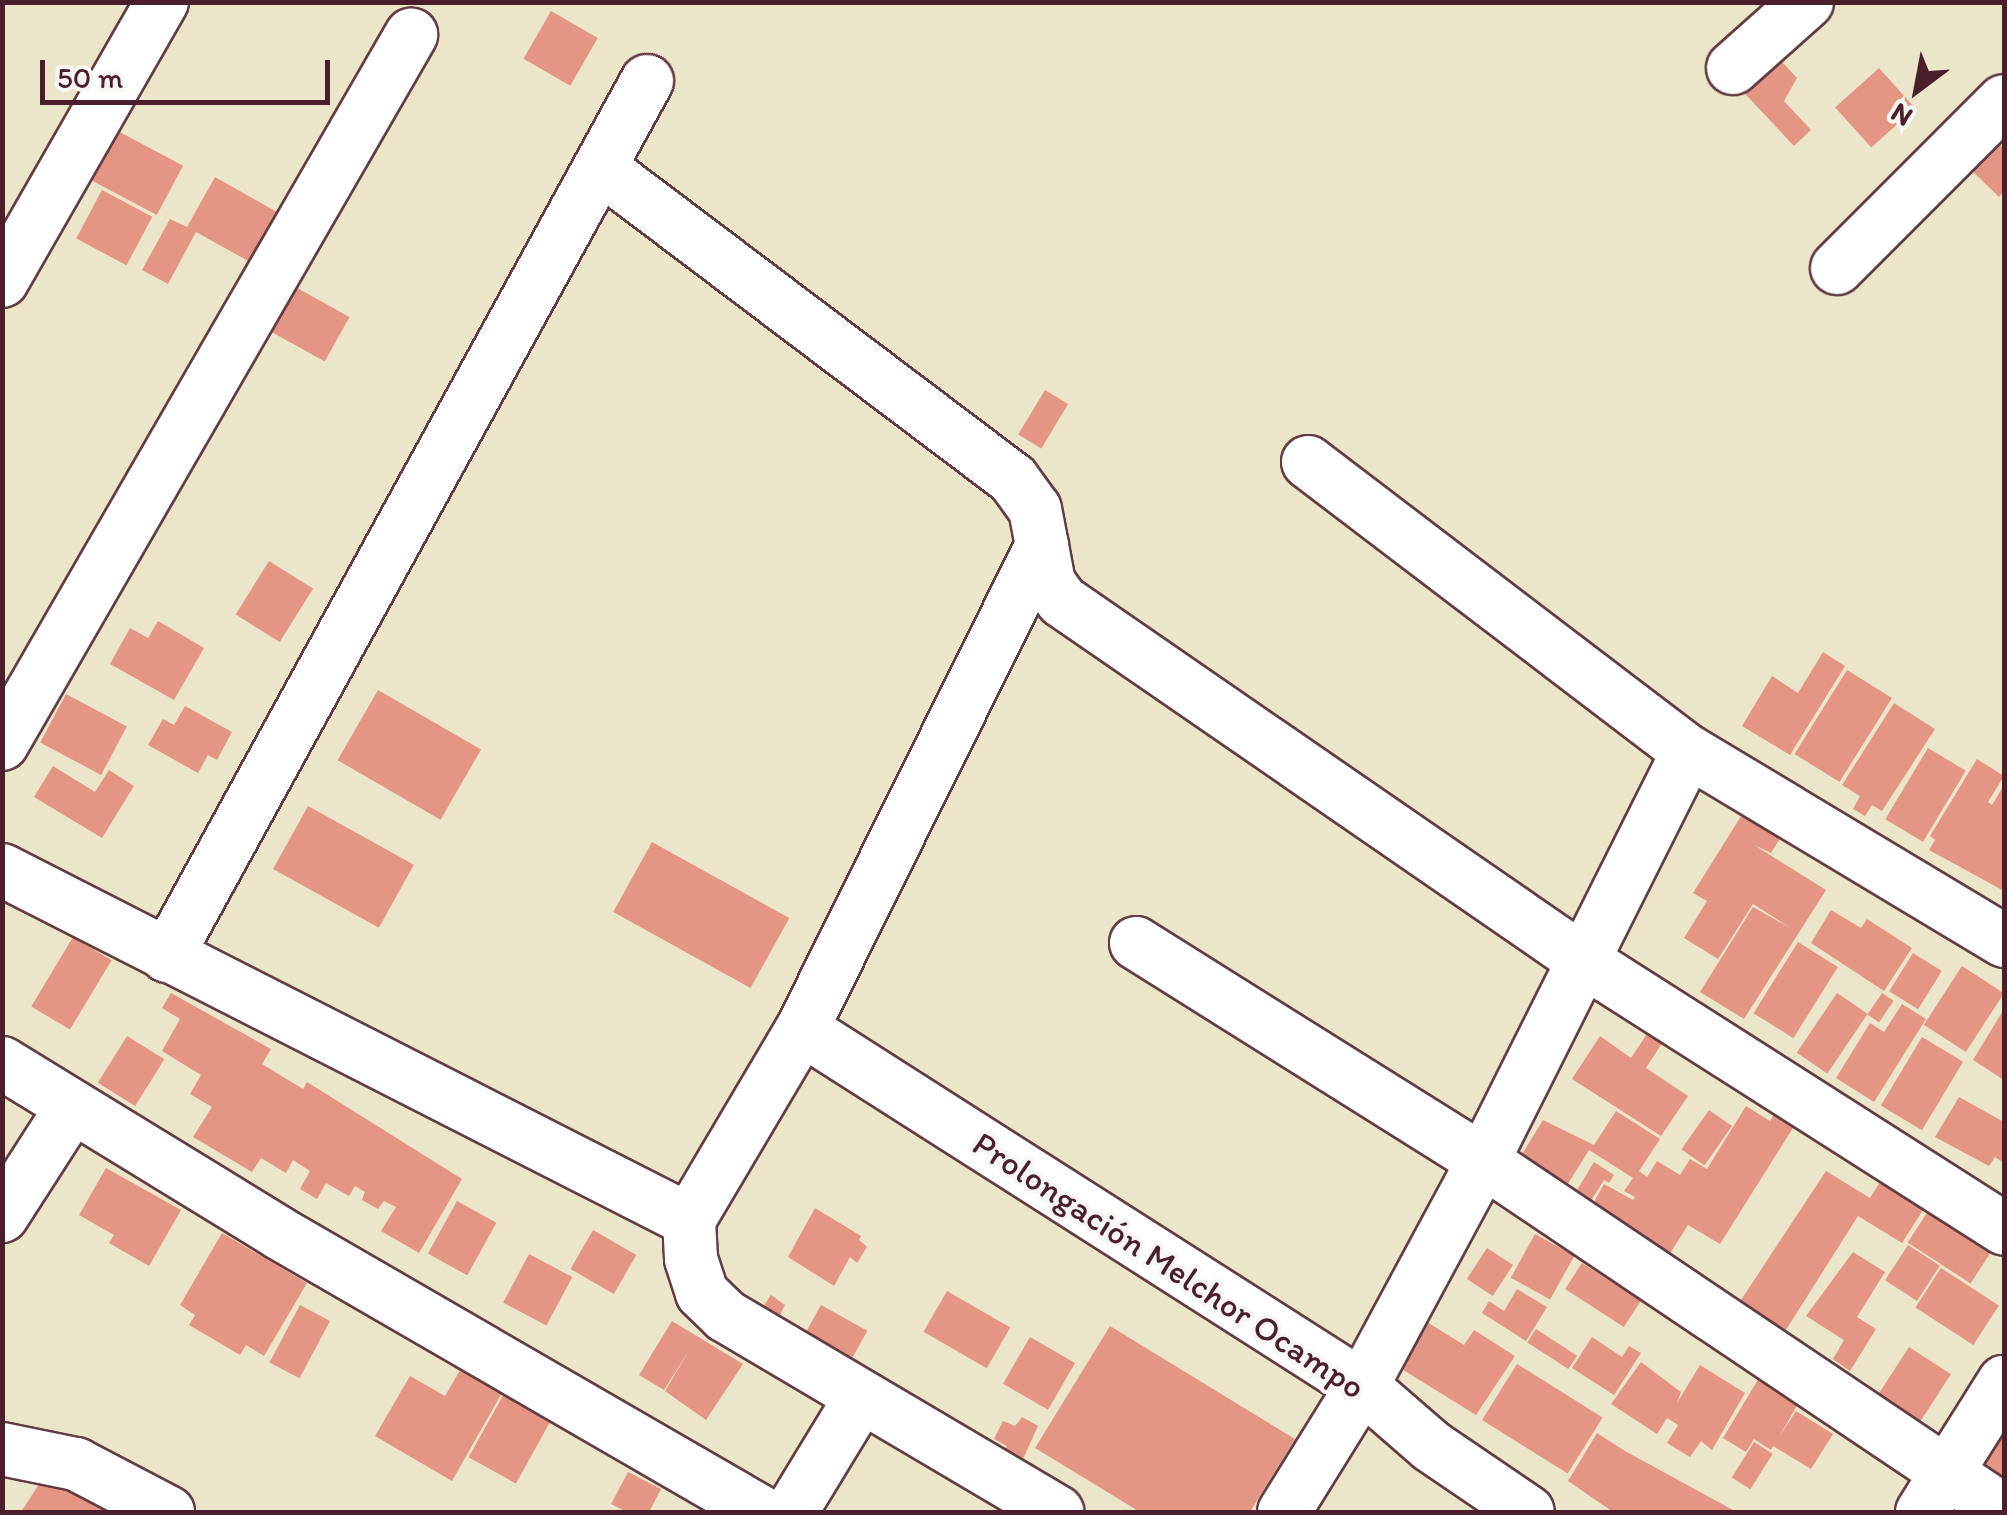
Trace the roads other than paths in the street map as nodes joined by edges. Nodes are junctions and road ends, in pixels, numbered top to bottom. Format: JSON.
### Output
{"nodes":[{"id":1,"x":162,"y":2,"type":"edge"},
{"id":2,"x":1807,"y":2,"type":"edge"},
{"id":3,"x":411,"y":35,"type":"dead end"},
{"id":4,"x":1733,"y":68,"type":"dead end"},
{"id":5,"x":647,"y":81,"type":"dead end"},
{"id":6,"x":2004,"y":101,"type":"edge"},
{"id":7,"x":601,"y":168,"type":"junction"},
{"id":8,"x":1837,"y":268,"type":"dead end"},
{"id":9,"x":2,"y":281,"type":"edge"},
{"id":10,"x":1308,"y":462,"type":"dead end"},
{"id":11,"x":1042,"y":544,"type":"junction"},
{"id":12,"x":2,"y":744,"type":"edge"},
{"id":13,"x":1688,"y":751,"type":"junction"},
{"id":14,"x":2,"y":870,"type":"edge"},
{"id":15,"x":2004,"y":941,"type":"edge"},
{"id":16,"x":1136,"y":943,"type":"dead end"},
{"id":17,"x":167,"y":956,"type":"junction"},
{"id":18,"x":1584,"y":962,"type":"junction"},
{"id":19,"x":802,"y":1029,"type":"junction"},
{"id":20,"x":2,"y":1063,"type":"edge"},
{"id":21,"x":72,"y":1106,"type":"junction"},
{"id":22,"x":1483,"y":1161,"type":"junction"},
{"id":23,"x":2,"y":1216,"type":"edge"},
{"id":24,"x":689,"y":1220,"type":"junction"},
{"id":25,"x":2004,"y":1229,"type":"edge"},
{"id":26,"x":2004,"y":1382,"type":"edge"},
{"id":27,"x":1362,"y":1386,"type":"junction"},
{"id":28,"x":861,"y":1397,"type":"junction"},
{"id":29,"x":2,"y":1448,"type":"edge"},
{"id":30,"x":1934,"y":1493,"type":"edge"},
{"id":31,"x":2004,"y":1511,"type":"edge"},
{"id":32,"x":168,"y":1512,"type":"edge"},
{"id":33,"x":761,"y":1512,"type":"edge"},
{"id":34,"x":791,"y":1512,"type":"edge"},
{"id":35,"x":1058,"y":1512,"type":"edge"},
{"id":36,"x":1284,"y":1512,"type":"edge"},
{"id":37,"x":1528,"y":1512,"type":"edge"},
{"id":38,"x":1566,"y":1512,"type":"edge"}],
"edges":[{"from":1,"to":9,"type":"street"},
{"from":2,"to":4,"type":"street"},
{"from":3,"to":12,"type":"street"},
{"from":5,"to":7,"type":"street"},
{"from":6,"to":8,"type":"street"},
{"from":7,"to":11,"type":"street"},
{"from":7,"to":17,"type":"street"},
{"from":10,"to":13,"type":"street"},
{"from":11,"to":18,"type":"street"},
{"from":11,"to":19,"type":"street"},
{"from":13,"to":15,"type":"street"},
{"from":13,"to":18,"type":"street"},
{"from":14,"to":17,"type":"street"},
{"from":16,"to":22,"type":"street"},
{"from":17,"to":24,"type":"street"},
{"from":18,"to":22,"type":"street"},
{"from":18,"to":25,"type":"street"},
{"from":19,"to":24,"type":"street"},
{"from":19,"to":27,"type":"street","name":"Prolongación Melchor Ocampo"},
{"from":20,"to":21,"type":"street"},
{"from":21,"to":23,"type":"street"},
{"from":21,"to":33,"type":"street"},
{"from":22,"to":27,"type":"street"},
{"from":22,"to":30,"type":"street"},
{"from":24,"to":28,"type":"street"},
{"from":26,"to":30,"type":"street"},
{"from":27,"to":36,"type":"street"},
{"from":27,"to":37,"type":"street","name":"Prolongación Melchor Ocampo"},
{"from":27,"to":38,"type":"street"},
{"from":28,"to":34,"type":"street"},
{"from":28,"to":35,"type":"street"},
{"from":29,"to":32,"type":"street"},
{"from":30,"to":31,"type":"street"}]}
